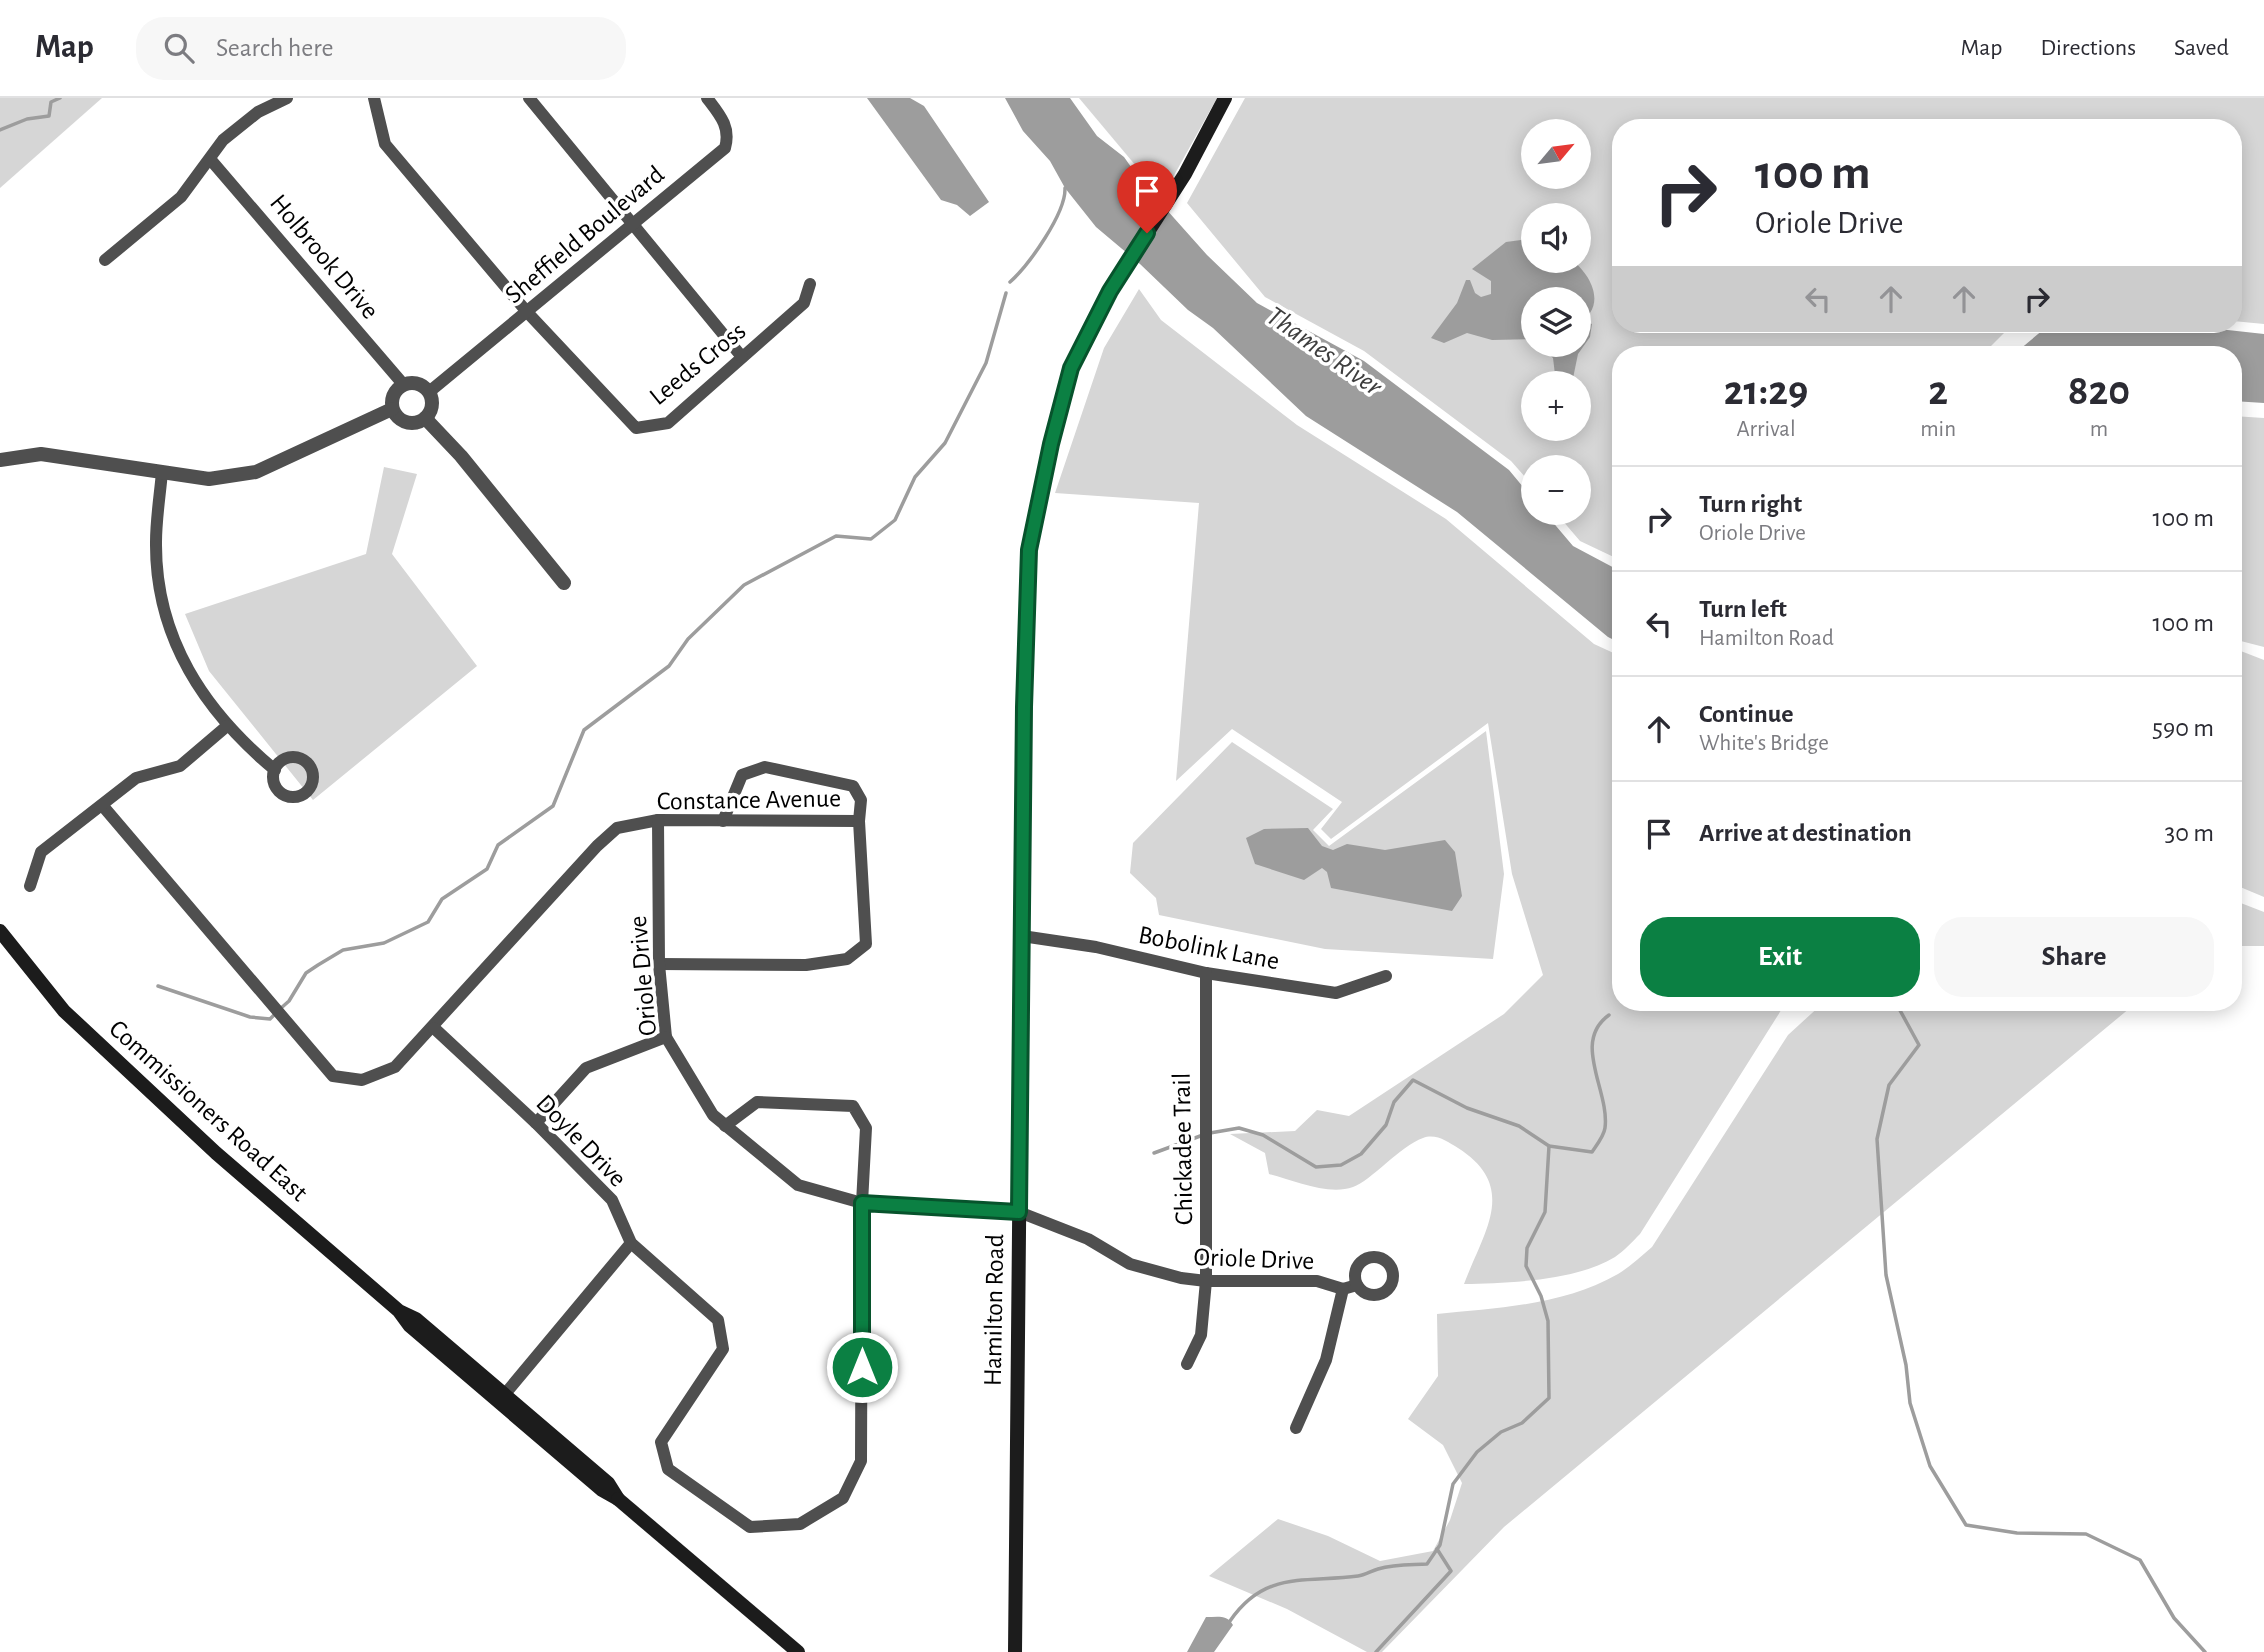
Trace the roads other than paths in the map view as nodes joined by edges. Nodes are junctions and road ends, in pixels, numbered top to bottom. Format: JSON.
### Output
{"nodes":[{"id":1,"x":287,"y":98,"type":"edge"},
{"id":2,"x":374,"y":98,"type":"edge"},
{"id":3,"x":529,"y":98,"type":"edge"},
{"id":4,"x":707,"y":98,"type":"edge"},
{"id":5,"x":1225,"y":98,"type":"edge"},
{"id":6,"x":210,"y":159,"type":"junction"},
{"id":7,"x":631,"y":222,"type":"junction"},
{"id":8,"x":105,"y":260,"type":"dead end"},
{"id":9,"x":810,"y":284,"type":"dead end"},
{"id":10,"x":527,"y":312,"type":"junction"},
{"id":11,"x":743,"y":357,"type":"junction"},
{"id":12,"x":403,"y":384,"type":"junction"},
{"id":13,"x":429,"y":392,"type":"junction"},
{"id":14,"x":392,"y":409,"type":"junction"},
{"id":15,"x":425,"y":418,"type":"junction"},
{"id":16,"x":0,"y":460,"type":"edge"},
{"id":17,"x":162,"y":472,"type":"junction"},
{"id":18,"x":564,"y":583,"type":"dead end"},
{"id":19,"x":227,"y":726,"type":"junction"},
{"id":20,"x":275,"y":770,"type":"dead end"},
{"id":21,"x":102,"y":804,"type":"junction"},
{"id":22,"x":658,"y":820,"type":"junction"},
{"id":23,"x":723,"y":821,"type":"junction"},
{"id":24,"x":859,"y":821,"type":"junction"},
{"id":25,"x":30,"y":886,"type":"dead end"},
{"id":26,"x":0,"y":931,"type":"edge"},
{"id":27,"x":1021,"y":936,"type":"junction"},
{"id":28,"x":659,"y":964,"type":"junction"},
{"id":29,"x":1206,"y":973,"type":"junction"},
{"id":30,"x":1386,"y":976,"type":"dead end"},
{"id":31,"x":434,"y":1028,"type":"junction"},
{"id":32,"x":666,"y":1037,"type":"junction"},
{"id":33,"x":536,"y":1123,"type":"junction"},
{"id":34,"x":725,"y":1126,"type":"junction"},
{"id":35,"x":862,"y":1203,"type":"junction"},
{"id":36,"x":1019,"y":1212,"type":"junction"},
{"id":37,"x":631,"y":1243,"type":"junction"},
{"id":38,"x":1206,"y":1281,"type":"junction"},
{"id":39,"x":1357,"y":1285,"type":"dead end"},
{"id":40,"x":1343,"y":1289,"type":"junction"},
{"id":41,"x":399,"y":1311,"type":"junction"},
{"id":42,"x":1187,"y":1364,"type":"dead end"},
{"id":43,"x":505,"y":1394,"type":"junction"},
{"id":44,"x":1296,"y":1428,"type":"dead end"},
{"id":45,"x":618,"y":1499,"type":"junction"},
{"id":46,"x":798,"y":1652,"type":"edge"},
{"id":47,"x":1015,"y":1652,"type":"edge"}],
"edges":[{"from":1,"to":6,"type":"street"},
{"from":2,"to":10,"type":"street"},
{"from":3,"to":7,"type":"street"},
{"from":4,"to":7,"type":"street","name":"Sheffield Boulevard"},
{"from":5,"to":27,"type":"main road","name":"Hamilton Road"},
{"from":6,"to":8,"type":"street"},
{"from":6,"to":12,"type":"street","name":"Holbrook Drive"},
{"from":7,"to":10,"type":"street","name":"Sheffield Boulevard"},
{"from":7,"to":11,"type":"street"},
{"from":9,"to":11,"type":"street","name":"Leeds Cross"},
{"from":10,"to":11,"type":"street","name":"Leeds Cross"},
{"from":10,"to":13,"type":"street","name":"Sheffield Boulevard"},
{"from":12,"to":13,"type":"street"},
{"from":12,"to":14,"type":"street"},
{"from":13,"to":15,"type":"street"},
{"from":14,"to":15,"type":"street"},
{"from":14,"to":17,"type":"street"},
{"from":15,"to":18,"type":"street"},
{"from":16,"to":17,"type":"street"},
{"from":17,"to":19,"type":"street"},
{"from":19,"to":20,"type":"street"},
{"from":19,"to":21,"type":"street"},
{"from":21,"to":25,"type":"street"},
{"from":21,"to":31,"type":"street","name":"Constance Avenue"},
{"from":22,"to":23,"type":"street","name":"Constance Avenue"},
{"from":22,"to":28,"type":"street","name":"Oriole Drive"},
{"from":22,"to":31,"type":"street","name":"Constance Avenue"},
{"from":23,"to":24,"type":"street","name":"Constance Avenue"},
{"from":23,"to":24,"type":"street"},
{"from":24,"to":28,"type":"street","name":"Constance Avenue"},
{"from":26,"to":41,"type":"main road","name":"Commissioners Road East"},
{"from":27,"to":29,"type":"street","name":"Bobolink Lane"},
{"from":27,"to":36,"type":"main road","name":"Hamilton Road"},
{"from":28,"to":32,"type":"street","name":"Oriole Drive"},
{"from":29,"to":30,"type":"street","name":"Bobolink Lane"},
{"from":29,"to":38,"type":"street","name":"Chickadee Trail"},
{"from":31,"to":33,"type":"street","name":"Doyle Drive"},
{"from":32,"to":33,"type":"street"},
{"from":32,"to":34,"type":"street","name":"Oriole Drive"},
{"from":33,"to":37,"type":"street","name":"Doyle Drive"},
{"from":34,"to":35,"type":"street","name":"Oriole Drive"},
{"from":34,"to":35,"type":"street","name":"Doyle Drive"},
{"from":35,"to":36,"type":"street","name":"Oriole Drive"},
{"from":35,"to":37,"type":"street","name":"Doyle Drive"},
{"from":36,"to":38,"type":"street","name":"Oriole Drive"},
{"from":36,"to":47,"type":"main road","name":"Hamilton Road"},
{"from":37,"to":43,"type":"street"},
{"from":38,"to":40,"type":"street","name":"Oriole Drive"},
{"from":38,"to":42,"type":"street","name":"Chickadee Trail"},
{"from":39,"to":40,"type":"street","name":"Oriole Drive"},
{"from":40,"to":44,"type":"street","name":"Oriole Drive"},
{"from":41,"to":43,"type":"main road","name":"Commissioners Road East"},
{"from":41,"to":45,"type":"main road","name":"Commissioners Road East"},
{"from":43,"to":45,"type":"main road","name":"Commissioners Road East"},
{"from":45,"to":46,"type":"main road","name":"Commissioners Road East"}]}
